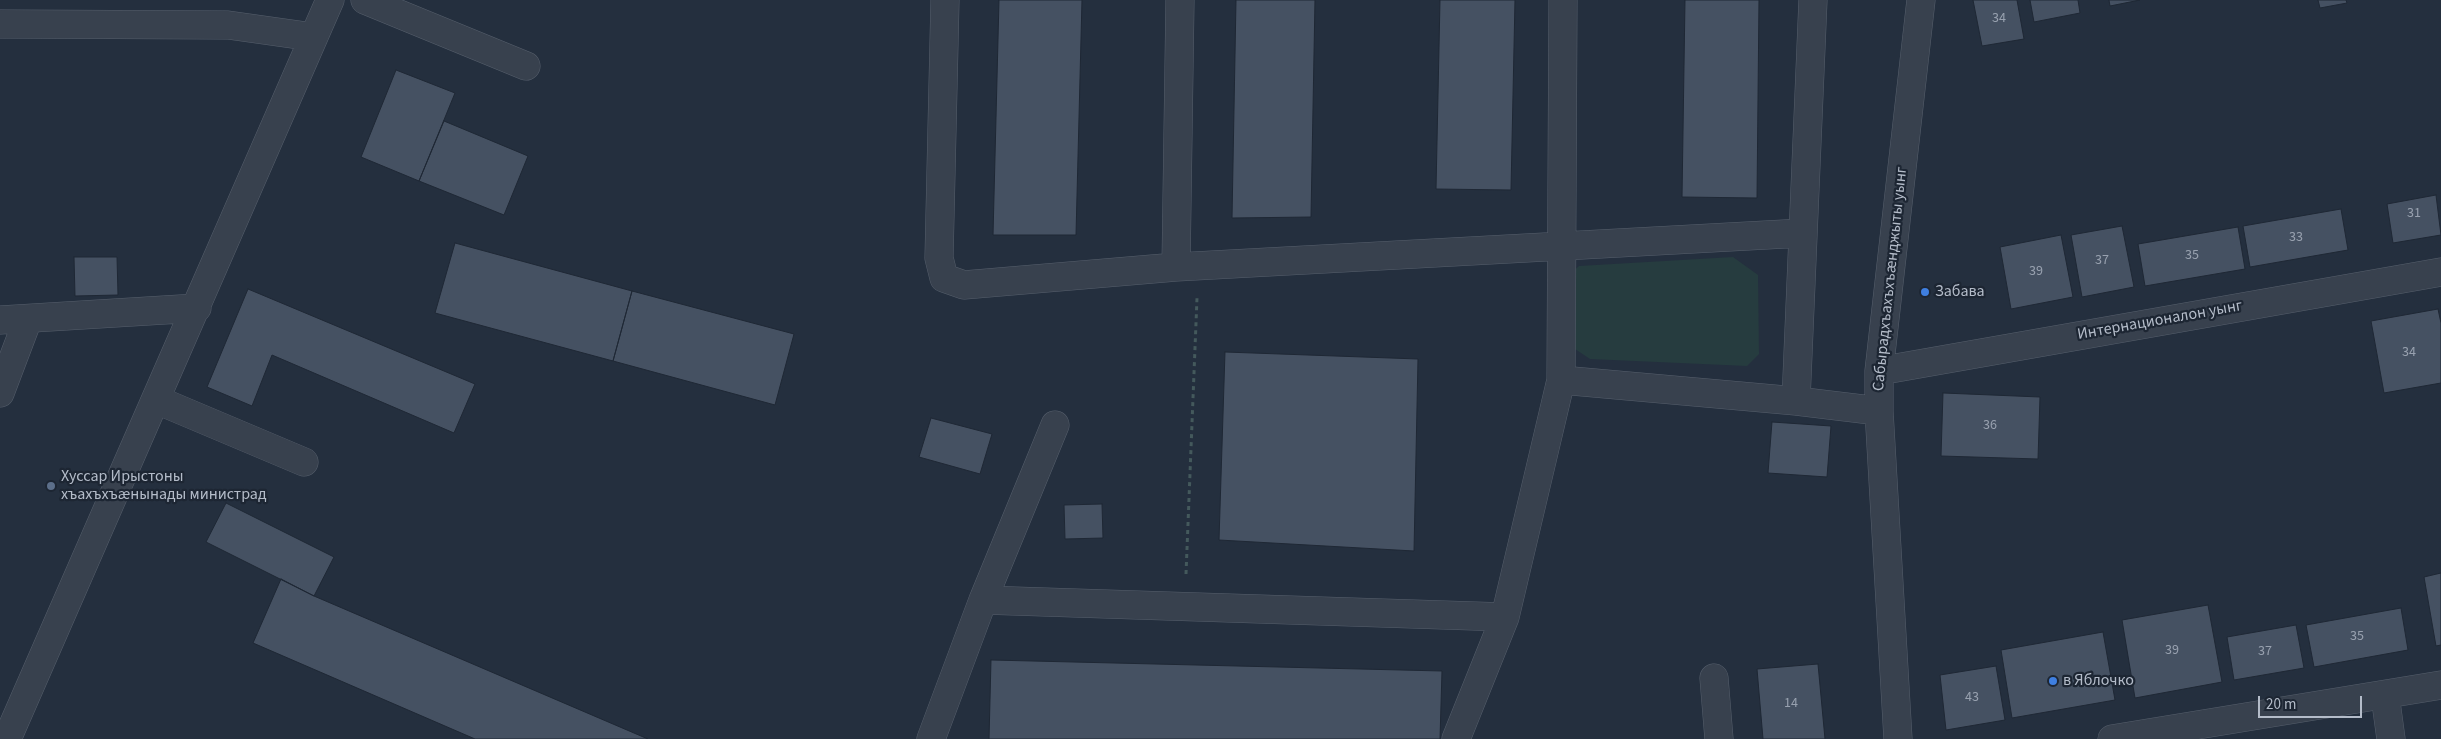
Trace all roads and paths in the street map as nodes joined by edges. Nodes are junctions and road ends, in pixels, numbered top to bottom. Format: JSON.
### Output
{"nodes":[{"id":1,"x":330,"y":0,"type":"edge"},
{"id":2,"x":365,"y":0,"type":"edge"},
{"id":3,"x":944,"y":0,"type":"edge"},
{"id":4,"x":1180,"y":0,"type":"edge"},
{"id":5,"x":1563,"y":0,"type":"edge"},
{"id":6,"x":1812,"y":0,"type":"edge"},
{"id":7,"x":1921,"y":0,"type":"edge"},
{"id":8,"x":0,"y":24,"type":"edge"},
{"id":9,"x":313,"y":38,"type":"junction"},
{"id":10,"x":526,"y":66,"type":"dead end"},
{"id":11,"x":1803,"y":233,"type":"junction"},
{"id":12,"x":1561,"y":247,"type":"junction"},
{"id":13,"x":1187,"y":267,"type":"junction"},
{"id":14,"x":2441,"y":272,"type":"edge"},
{"id":15,"x":197,"y":308,"type":"junction"},
{"id":16,"x":28,"y":319,"type":"junction"},
{"id":17,"x":0,"y":320,"type":"edge"},
{"id":18,"x":1879,"y":371,"type":"junction"},
{"id":19,"x":1561,"y":380,"type":"junction"},
{"id":20,"x":0,"y":393,"type":"edge"},
{"id":21,"x":157,"y":400,"type":"junction"},
{"id":22,"x":1796,"y":401,"type":"junction"},
{"id":23,"x":1879,"y":411,"type":"junction"},
{"id":24,"x":1055,"y":425,"type":"dead end"},
{"id":25,"x":304,"y":462,"type":"dead end"},
{"id":26,"x":983,"y":600,"type":"junction"},
{"id":27,"x":1184,"y":607,"type":"junction"},
{"id":28,"x":1505,"y":617,"type":"junction"},
{"id":29,"x":1714,"y":678,"type":"dead end"},
{"id":30,"x":2441,"y":685,"type":"edge"},
{"id":31,"x":2385,"y":695,"type":"junction"},
{"id":32,"x":7,"y":739,"type":"edge"},
{"id":33,"x":931,"y":739,"type":"edge"},
{"id":34,"x":1456,"y":739,"type":"edge"},
{"id":35,"x":1719,"y":739,"type":"edge"},
{"id":36,"x":1898,"y":739,"type":"edge"},
{"id":37,"x":2112,"y":739,"type":"edge"},
{"id":38,"x":2391,"y":739,"type":"edge"}],
"edges":[{"from":1,"to":9,"type":"street"},
{"from":2,"to":10,"type":"street"},
{"from":3,"to":13,"type":"street"},
{"from":4,"to":13,"type":"street"},
{"from":5,"to":12,"type":"street"},
{"from":6,"to":11,"type":"street"},
{"from":7,"to":18,"type":"street","name":"Сабырадхъахъхъæнджыты уынг"},
{"from":8,"to":9,"type":"street"},
{"from":9,"to":15,"type":"street"},
{"from":11,"to":12,"type":"street"},
{"from":11,"to":22,"type":"street"},
{"from":12,"to":13,"type":"street"},
{"from":12,"to":19,"type":"street"},
{"from":13,"to":27,"type":"path"},
{"from":14,"to":18,"type":"street","name":"Интернационалон уынг"},
{"from":15,"to":16,"type":"street"},
{"from":15,"to":21,"type":"street"},
{"from":16,"to":17,"type":"street"},
{"from":16,"to":20,"type":"street"},
{"from":18,"to":23,"type":"street","name":"Сабырадхъахъхъæнджыты уынг"},
{"from":19,"to":22,"type":"street"},
{"from":19,"to":28,"type":"street"},
{"from":21,"to":25,"type":"street"},
{"from":21,"to":32,"type":"street"},
{"from":22,"to":23,"type":"street"},
{"from":23,"to":36,"type":"street","name":"Сабырадхъахъхъæнджыты уынг"},
{"from":24,"to":26,"type":"street"},
{"from":26,"to":27,"type":"street"},
{"from":26,"to":33,"type":"street"},
{"from":27,"to":28,"type":"street"},
{"from":28,"to":34,"type":"street"},
{"from":29,"to":35,"type":"street"},
{"from":30,"to":31,"type":"street"},
{"from":31,"to":37,"type":"street"},
{"from":31,"to":38,"type":"street"}]}
